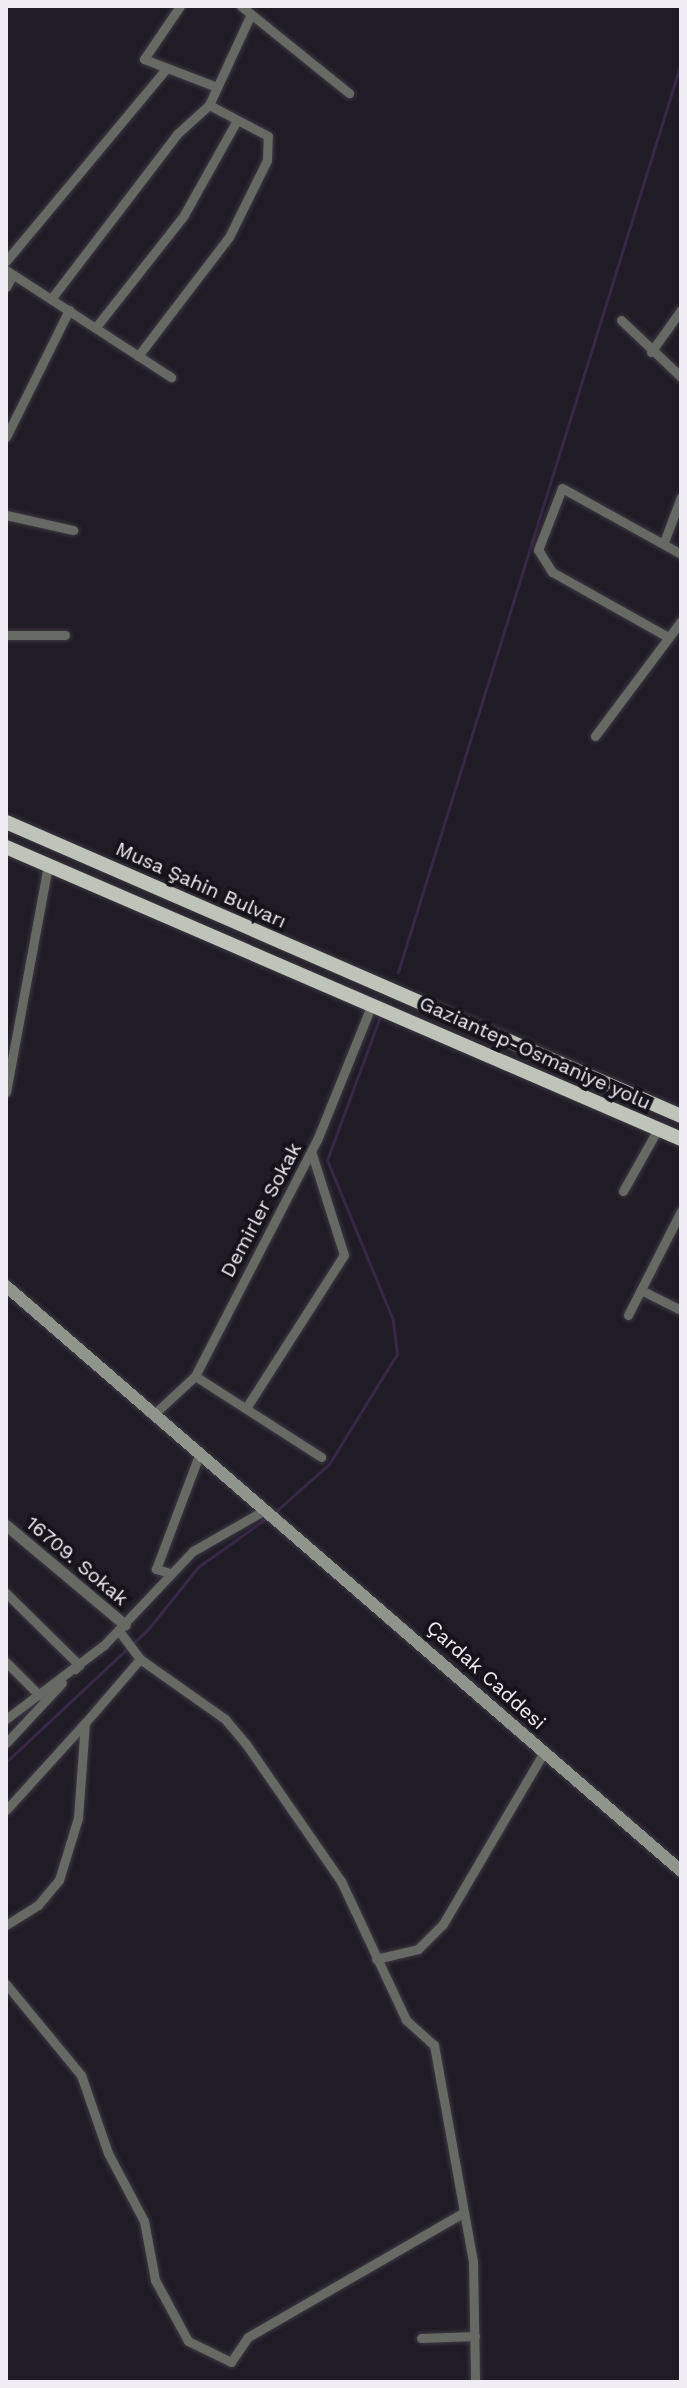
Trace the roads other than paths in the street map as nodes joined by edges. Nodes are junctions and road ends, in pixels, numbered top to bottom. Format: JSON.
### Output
{"nodes":[{"id":1,"x":180,"y":6,"type":"edge"},
{"id":2,"x":241,"y":6,"type":"edge"},
{"id":3,"x":251,"y":14,"type":"junction"},
{"id":4,"x":166,"y":69,"type":"junction"},
{"id":5,"x":217,"y":87,"type":"junction"},
{"id":6,"x":349,"y":93,"type":"dead end"},
{"id":7,"x":209,"y":105,"type":"junction"},
{"id":8,"x":237,"y":120,"type":"junction"},
{"id":9,"x":6,"y":261,"type":"edge"},
{"id":10,"x":9,"y":273,"type":"edge"},
{"id":11,"x":6,"y":287,"type":"edge"},
{"id":12,"x":51,"y":299,"type":"junction"},
{"id":13,"x":69,"y":310,"type":"junction"},
{"id":14,"x":681,"y":310,"type":"edge"},
{"id":15,"x":621,"y":320,"type":"dead end"},
{"id":16,"x":96,"y":327,"type":"junction"},
{"id":17,"x":651,"y":352,"type":"junction"},
{"id":18,"x":138,"y":356,"type":"junction"},
{"id":19,"x":171,"y":377,"type":"dead end"},
{"id":20,"x":681,"y":377,"type":"edge"},
{"id":21,"x":6,"y":437,"type":"edge"},
{"id":22,"x":681,"y":497,"type":"edge"},
{"id":23,"x":6,"y":515,"type":"edge"},
{"id":24,"x":73,"y":530,"type":"dead end"},
{"id":25,"x":664,"y":542,"type":"junction"},
{"id":26,"x":681,"y":554,"type":"edge"},
{"id":27,"x":681,"y":621,"type":"edge"},
{"id":28,"x":6,"y":635,"type":"edge"},
{"id":29,"x":65,"y":635,"type":"dead end"},
{"id":30,"x":668,"y":637,"type":"junction"},
{"id":31,"x":595,"y":736,"type":"dead end"},
{"id":32,"x":6,"y":822,"type":"edge"},
{"id":33,"x":6,"y":847,"type":"edge"},
{"id":34,"x":48,"y":866,"type":"junction"},
{"id":35,"x":380,"y":987,"type":"joint"},
{"id":36,"x":372,"y":1004,"type":"junction"},
{"id":37,"x":6,"y":1092,"type":"edge"},
{"id":38,"x":681,"y":1116,"type":"edge"},
{"id":39,"x":658,"y":1129,"type":"junction"},
{"id":40,"x":681,"y":1139,"type":"edge"},
{"id":41,"x":311,"y":1151,"type":"junction"},
{"id":42,"x":623,"y":1191,"type":"dead end"},
{"id":43,"x":681,"y":1211,"type":"edge"},
{"id":44,"x":6,"y":1286,"type":"edge"},
{"id":45,"x":641,"y":1290,"type":"junction"},
{"id":46,"x":681,"y":1310,"type":"edge"},
{"id":47,"x":628,"y":1315,"type":"dead end"},
{"id":48,"x":195,"y":1376,"type":"junction"},
{"id":49,"x":248,"y":1405,"type":"junction"},
{"id":50,"x":153,"y":1415,"type":"junction"},
{"id":51,"x":321,"y":1457,"type":"dead end"},
{"id":52,"x":198,"y":1458,"type":"junction"},
{"id":53,"x":266,"y":1512,"type":"junction"},
{"id":54,"x":8,"y":1530,"type":"edge"},
{"id":55,"x":170,"y":1573,"type":"junction"},
{"id":56,"x":6,"y":1593,"type":"edge"},
{"id":57,"x":122,"y":1628,"type":"junction"},
{"id":58,"x":139,"y":1656,"type":"junction"},
{"id":59,"x":6,"y":1662,"type":"edge"},
{"id":60,"x":79,"y":1665,"type":"junction"},
{"id":61,"x":39,"y":1695,"type":"junction"},
{"id":62,"x":6,"y":1719,"type":"edge"},
{"id":63,"x":85,"y":1723,"type":"junction"},
{"id":64,"x":6,"y":1743,"type":"edge"},
{"id":65,"x":544,"y":1752,"type":"junction"},
{"id":66,"x":6,"y":1810,"type":"edge"},
{"id":67,"x":681,"y":1871,"type":"edge"},
{"id":68,"x":6,"y":1925,"type":"edge"},
{"id":69,"x":376,"y":1959,"type":"junction"},
{"id":70,"x":6,"y":1984,"type":"edge"},
{"id":71,"x":463,"y":2213,"type":"junction"},
{"id":72,"x":475,"y":2336,"type":"junction"},
{"id":73,"x":421,"y":2338,"type":"dead end"},
{"id":74,"x":475,"y":2382,"type":"edge"}],
"edges":[{"from":1,"to":4,"type":"street"},
{"from":2,"to":3,"type":"street"},
{"from":3,"to":5,"type":"street"},
{"from":3,"to":6,"type":"street"},
{"from":4,"to":5,"type":"street"},
{"from":4,"to":9,"type":"street"},
{"from":5,"to":7,"type":"street"},
{"from":7,"to":8,"type":"street"},
{"from":7,"to":12,"type":"street"},
{"from":8,"to":16,"type":"street"},
{"from":8,"to":18,"type":"street"},
{"from":10,"to":11,"type":"street"},
{"from":10,"to":12,"type":"street"},
{"from":12,"to":13,"type":"street"},
{"from":13,"to":16,"type":"street"},
{"from":13,"to":21,"type":"street"},
{"from":14,"to":17,"type":"street"},
{"from":15,"to":17,"type":"street"},
{"from":16,"to":18,"type":"street"},
{"from":17,"to":20,"type":"street"},
{"from":18,"to":19,"type":"street"},
{"from":22,"to":25,"type":"street"},
{"from":23,"to":24,"type":"street"},
{"from":25,"to":26,"type":"street"},
{"from":25,"to":30,"type":"street"},
{"from":27,"to":30,"type":"street"},
{"from":28,"to":29,"type":"street"},
{"from":30,"to":31,"type":"street"},
{"from":32,"to":35,"type":"highway","name":"Musa Şahin Bulvarı"},
{"from":33,"to":34,"type":"highway","name":"Musa Şahin Bulvarı"},
{"from":34,"to":36,"type":"highway","name":"Musa Şahin Bulvarı"},
{"from":34,"to":37,"type":"street"},
{"from":35,"to":38,"type":"highway","name":"Gaziantep-Osmaniye yolu"},
{"from":36,"to":39,"type":"highway","name":"Gaziantep-Osmaniye yolu"},
{"from":36,"to":41,"type":"street","name":"Demirler Sokak"},
{"from":39,"to":40,"type":"highway","name":"Gaziantep-Osmaniye yolu"},
{"from":39,"to":42,"type":"street"},
{"from":41,"to":48,"type":"street","name":"Demirler Sokak"},
{"from":41,"to":49,"type":"street"},
{"from":43,"to":45,"type":"street"},
{"from":44,"to":50,"type":"main road","name":"Çardak Caddesi"},
{"from":45,"to":46,"type":"street"},
{"from":45,"to":47,"type":"street"},
{"from":48,"to":49,"type":"street"},
{"from":48,"to":50,"type":"street","name":"Demirler Sokak"},
{"from":49,"to":51,"type":"street"},
{"from":50,"to":52,"type":"main road","name":"Çardak Caddesi"},
{"from":52,"to":53,"type":"main road","name":"Çardak Caddesi"},
{"from":52,"to":55,"type":"street"},
{"from":53,"to":55,"type":"street"},
{"from":53,"to":65,"type":"main road","name":"Çardak Caddesi"},
{"from":54,"to":57,"type":"street","name":"16709. Sokak"},
{"from":55,"to":57,"type":"street"},
{"from":56,"to":60,"type":"street"},
{"from":57,"to":58,"type":"street"},
{"from":57,"to":60,"type":"street"},
{"from":58,"to":63,"type":"street"},
{"from":58,"to":69,"type":"street"},
{"from":59,"to":61,"type":"street"},
{"from":60,"to":61,"type":"street"},
{"from":60,"to":64,"type":"street"},
{"from":61,"to":62,"type":"street"},
{"from":63,"to":66,"type":"street"},
{"from":63,"to":68,"type":"street"},
{"from":65,"to":67,"type":"main road","name":"Çardak Caddesi"},
{"from":65,"to":69,"type":"street"},
{"from":69,"to":71,"type":"street"},
{"from":70,"to":71,"type":"street"},
{"from":71,"to":72,"type":"street"},
{"from":72,"to":73,"type":"street"},
{"from":72,"to":74,"type":"street"}]}
